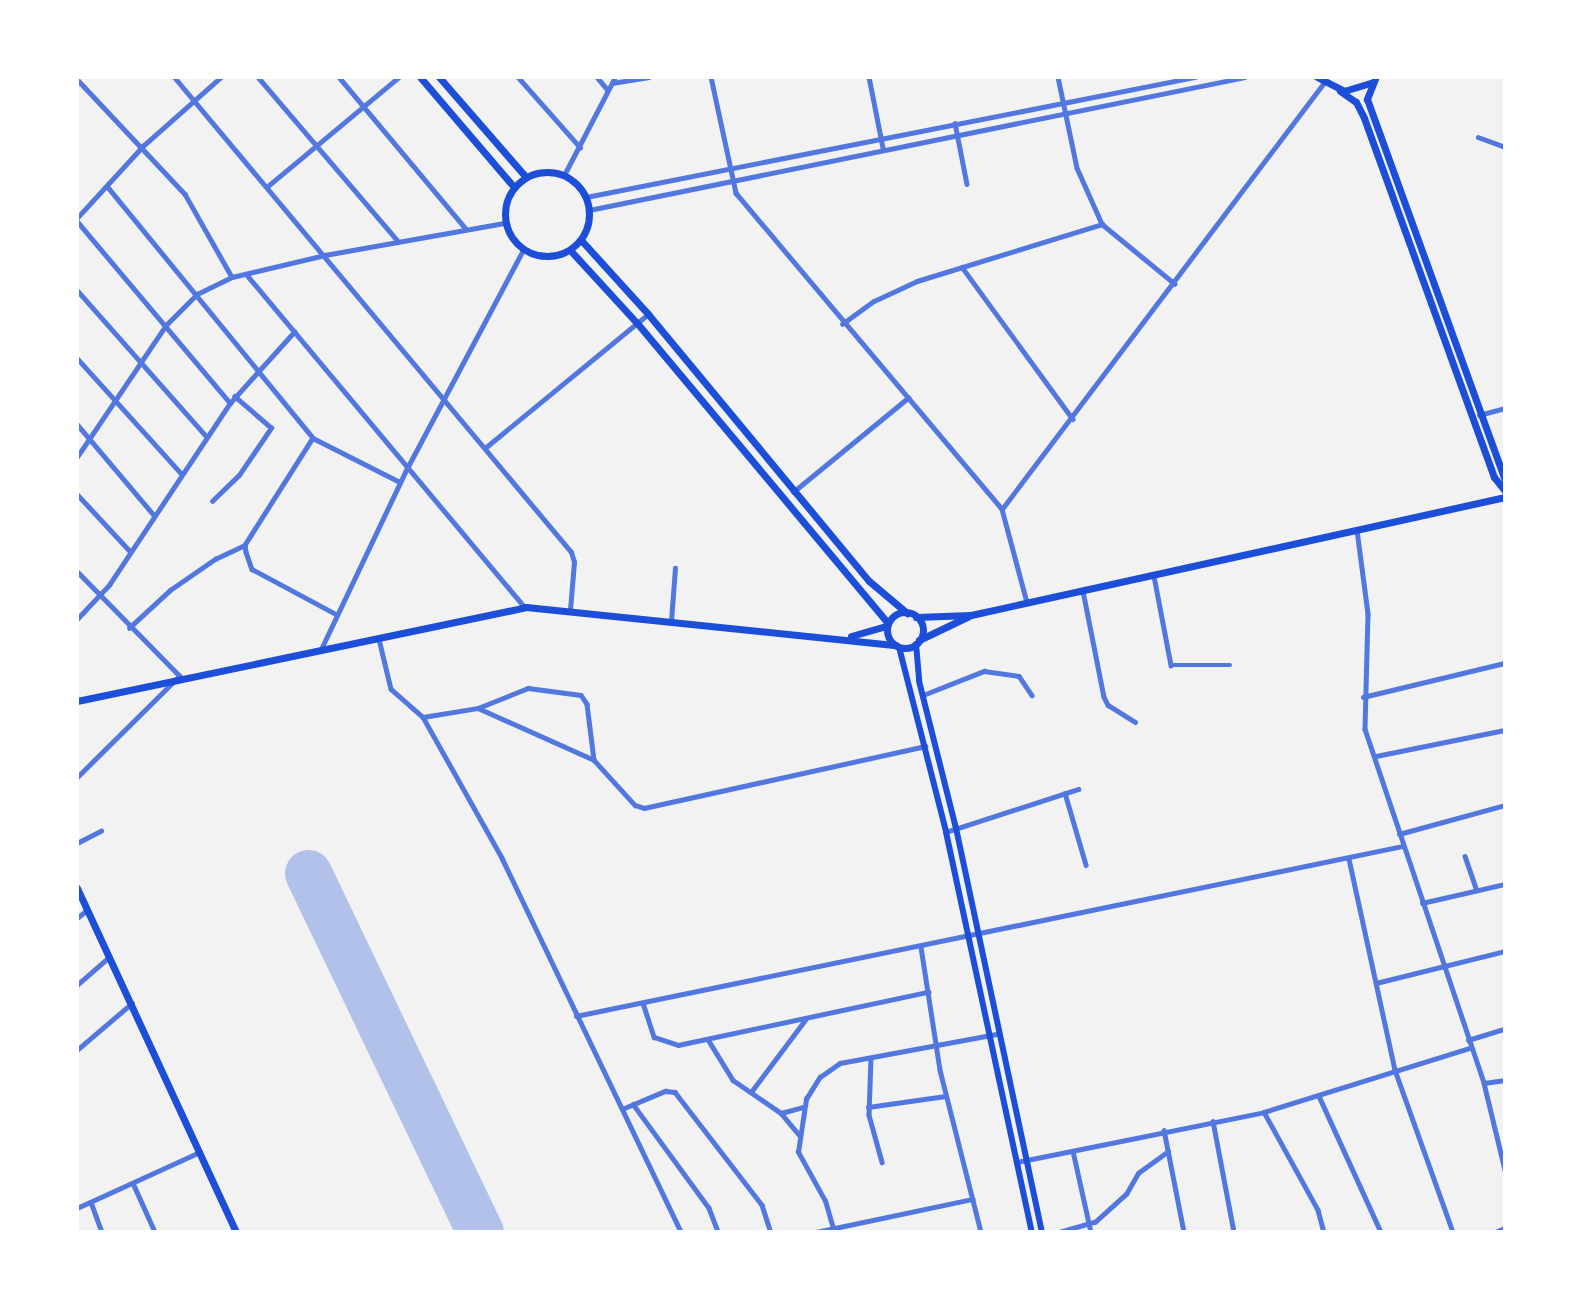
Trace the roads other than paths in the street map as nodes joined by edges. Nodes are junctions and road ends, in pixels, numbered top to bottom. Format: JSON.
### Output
{"nodes":[{"id":1,"x":174,"y":77,"type":"edge"},
{"id":2,"x":221,"y":77,"type":"edge"},
{"id":3,"x":258,"y":77,"type":"edge"},
{"id":4,"x":339,"y":77,"type":"edge"},
{"id":5,"x":399,"y":77,"type":"edge"},
{"id":6,"x":420,"y":77,"type":"edge"},
{"id":7,"x":439,"y":77,"type":"edge"},
{"id":8,"x":518,"y":77,"type":"edge"},
{"id":9,"x":597,"y":77,"type":"edge"},
{"id":10,"x":649,"y":77,"type":"edge"},
{"id":11,"x":711,"y":77,"type":"edge"},
{"id":12,"x":869,"y":77,"type":"edge"},
{"id":13,"x":1058,"y":77,"type":"edge"},
{"id":14,"x":1195,"y":77,"type":"edge"},
{"id":15,"x":1245,"y":77,"type":"edge"},
{"id":16,"x":1317,"y":77,"type":"edge"},
{"id":17,"x":1376,"y":78,"type":"edge"},
{"id":18,"x":77,"y":79,"type":"edge"},
{"id":19,"x":611,"y":83,"type":"edge"},
{"id":20,"x":1323,"y":83,"type":"junction"},
{"id":21,"x":1340,"y":91,"type":"junction"},
{"id":22,"x":1117,"y":92,"type":"junction"},
{"id":23,"x":194,"y":100,"type":"junction"},
{"id":24,"x":1063,"y":102,"type":"junction"},
{"id":25,"x":1119,"y":102,"type":"junction"},
{"id":26,"x":364,"y":107,"type":"junction"},
{"id":27,"x":1065,"y":113,"type":"junction"},
{"id":28,"x":1003,"y":114,"type":"junction"},
{"id":29,"x":955,"y":123,"type":"junction"},
{"id":30,"x":1005,"y":125,"type":"junction"},
{"id":31,"x":957,"y":134,"type":"junction"},
{"id":32,"x":880,"y":137,"type":"junction"},
{"id":33,"x":1478,"y":137,"type":"dead end"},
{"id":34,"x":143,"y":146,"type":"junction"},
{"id":35,"x":317,"y":146,"type":"junction"},
{"id":36,"x":580,"y":147,"type":"junction"},
{"id":37,"x":1505,"y":147,"type":"edge"},
{"id":38,"x":883,"y":148,"type":"junction"},
{"id":39,"x":728,"y":168,"type":"junction"},
{"id":40,"x":564,"y":175,"type":"junction"},
{"id":41,"x":526,"y":177,"type":"junction"},
{"id":42,"x":731,"y":181,"type":"junction"},
{"id":43,"x":967,"y":184,"type":"dead end"},
{"id":44,"x":107,"y":186,"type":"junction"},
{"id":45,"x":268,"y":186,"type":"junction"},
{"id":46,"x":514,"y":187,"type":"junction"},
{"id":47,"x":586,"y":197,"type":"junction"},
{"id":48,"x":589,"y":210,"type":"junction"},
{"id":49,"x":77,"y":220,"type":"edge"},
{"id":50,"x":505,"y":223,"type":"junction"},
{"id":51,"x":1102,"y":224,"type":"junction"},
{"id":52,"x":466,"y":229,"type":"junction"},
{"id":53,"x":397,"y":240,"type":"junction"},
{"id":54,"x":580,"y":240,"type":"junction"},
{"id":55,"x":523,"y":250,"type":"junction"},
{"id":56,"x":570,"y":250,"type":"junction"},
{"id":57,"x":325,"y":256,"type":"junction"},
{"id":58,"x":962,"y":267,"type":"junction"},
{"id":59,"x":247,"y":275,"type":"junction"},
{"id":60,"x":232,"y":277,"type":"junction"},
{"id":61,"x":1175,"y":284,"type":"junction"},
{"id":62,"x":77,"y":290,"type":"edge"},
{"id":63,"x":197,"y":294,"type":"junction"},
{"id":64,"x":648,"y":314,"type":"junction"},
{"id":65,"x":637,"y":323,"type":"junction"},
{"id":66,"x":842,"y":324,"type":"junction"},
{"id":67,"x":166,"y":325,"type":"junction"},
{"id":68,"x":294,"y":332,"type":"junction"},
{"id":69,"x":77,"y":358,"type":"edge"},
{"id":70,"x":138,"y":363,"type":"junction"},
{"id":71,"x":258,"y":368,"type":"junction"},
{"id":72,"x":235,"y":397,"type":"junction"},
{"id":73,"x":908,"y":398,"type":"junction"},
{"id":74,"x":444,"y":399,"type":"junction"},
{"id":75,"x":114,"y":401,"type":"junction"},
{"id":76,"x":230,"y":403,"type":"junction"},
{"id":77,"x":1505,"y":408,"type":"edge"},
{"id":78,"x":1477,"y":416,"type":"junction"},
{"id":79,"x":1073,"y":419,"type":"junction"},
{"id":80,"x":77,"y":424,"type":"edge"},
{"id":81,"x":206,"y":436,"type":"junction"},
{"id":82,"x":89,"y":438,"type":"junction"},
{"id":83,"x":313,"y":438,"type":"junction"},
{"id":84,"x":485,"y":448,"type":"junction"},
{"id":85,"x":77,"y":457,"type":"edge"},
{"id":86,"x":406,"y":470,"type":"junction"},
{"id":87,"x":180,"y":472,"type":"junction"},
{"id":88,"x":1505,"y":481,"type":"edge"},
{"id":89,"x":400,"y":482,"type":"junction"},
{"id":90,"x":1505,"y":491,"type":"edge"},
{"id":91,"x":793,"y":492,"type":"junction"},
{"id":92,"x":77,"y":494,"type":"edge"},
{"id":93,"x":1505,"y":497,"type":"edge"},
{"id":94,"x":212,"y":501,"type":"dead end"},
{"id":95,"x":1002,"y":509,"type":"junction"},
{"id":96,"x":153,"y":514,"type":"junction"},
{"id":97,"x":1357,"y":530,"type":"junction"},
{"id":98,"x":245,"y":545,"type":"junction"},
{"id":99,"x":130,"y":551,"type":"junction"},
{"id":100,"x":675,"y":568,"type":"dead end"},
{"id":101,"x":77,"y":571,"type":"edge"},
{"id":102,"x":1154,"y":576,"type":"junction"},
{"id":103,"x":1083,"y":591,"type":"junction"},
{"id":104,"x":100,"y":597,"type":"junction"},
{"id":105,"x":1027,"y":603,"type":"junction"},
{"id":106,"x":526,"y":607,"type":"junction"},
{"id":107,"x":570,"y":610,"type":"junction"},
{"id":108,"x":907,"y":613,"type":"junction"},
{"id":109,"x":337,"y":614,"type":"junction"},
{"id":110,"x":971,"y":615,"type":"junction"},
{"id":111,"x":916,"y":617,"type":"junction"},
{"id":112,"x":77,"y":618,"type":"edge"},
{"id":113,"x":671,"y":622,"type":"junction"},
{"id":114,"x":888,"y":625,"type":"junction"},
{"id":115,"x":129,"y":628,"type":"junction"},
{"id":116,"x":379,"y":638,"type":"junction"},
{"id":117,"x":846,"y":638,"type":"junction"},
{"id":118,"x":918,"y":642,"type":"junction"},
{"id":119,"x":897,"y":646,"type":"junction"},
{"id":120,"x":321,"y":649,"type":"junction"},
{"id":121,"x":1505,"y":663,"type":"edge"},
{"id":122,"x":1230,"y":665,"type":"dead end"},
{"id":123,"x":180,"y":676,"type":"junction"},
{"id":124,"x":1032,"y":695,"type":"dead end"},
{"id":125,"x":922,"y":696,"type":"junction"},
{"id":126,"x":1363,"y":696,"type":"junction"},
{"id":127,"x":77,"y":701,"type":"edge"},
{"id":128,"x":478,"y":708,"type":"junction"},
{"id":129,"x":423,"y":717,"type":"junction"},
{"id":130,"x":1135,"y":722,"type":"dead end"},
{"id":131,"x":1505,"y":730,"type":"edge"},
{"id":132,"x":925,"y":746,"type":"junction"},
{"id":133,"x":1376,"y":756,"type":"junction"},
{"id":134,"x":594,"y":760,"type":"junction"},
{"id":135,"x":77,"y":778,"type":"edge"},
{"id":136,"x":1078,"y":789,"type":"dead end"},
{"id":137,"x":1065,"y":793,"type":"junction"},
{"id":138,"x":1505,"y":805,"type":"edge"},
{"id":139,"x":956,"y":828,"type":"junction"},
{"id":140,"x":101,"y":831,"type":"dead end"},
{"id":141,"x":946,"y":832,"type":"junction"},
{"id":142,"x":1399,"y":834,"type":"junction"},
{"id":143,"x":77,"y":843,"type":"edge"},
{"id":144,"x":1403,"y":846,"type":"junction"},
{"id":145,"x":960,"y":853,"type":"junction"},
{"id":146,"x":951,"y":856,"type":"junction"},
{"id":147,"x":1465,"y":856,"type":"dead end"},
{"id":148,"x":1349,"y":859,"type":"junction"},
{"id":149,"x":1086,"y":865,"type":"dead end"},
{"id":150,"x":1505,"y":884,"type":"edge"},
{"id":151,"x":77,"y":888,"type":"edge"},
{"id":152,"x":1477,"y":890,"type":"junction"},
{"id":153,"x":1422,"y":903,"type":"junction"},
{"id":154,"x":87,"y":910,"type":"junction"},
{"id":155,"x":77,"y":918,"type":"edge"},
{"id":156,"x":978,"y":934,"type":"junction"},
{"id":157,"x":968,"y":937,"type":"junction"},
{"id":158,"x":921,"y":947,"type":"junction"},
{"id":159,"x":1505,"y":951,"type":"edge"},
{"id":160,"x":110,"y":956,"type":"junction"},
{"id":161,"x":1442,"y":964,"type":"junction"},
{"id":162,"x":1376,"y":983,"type":"junction"},
{"id":163,"x":77,"y":985,"type":"edge"},
{"id":164,"x":929,"y":992,"type":"junction"},
{"id":165,"x":132,"y":1003,"type":"junction"},
{"id":166,"x":643,"y":1003,"type":"junction"},
{"id":167,"x":576,"y":1016,"type":"junction"},
{"id":168,"x":806,"y":1020,"type":"junction"},
{"id":169,"x":1505,"y":1029,"type":"edge"},
{"id":170,"x":997,"y":1034,"type":"junction"},
{"id":171,"x":987,"y":1037,"type":"junction"},
{"id":172,"x":1468,"y":1040,"type":"junction"},
{"id":173,"x":709,"y":1041,"type":"junction"},
{"id":174,"x":937,"y":1046,"type":"junction"},
{"id":175,"x":1470,"y":1048,"type":"junction"},
{"id":176,"x":77,"y":1050,"type":"edge"},
{"id":177,"x":871,"y":1058,"type":"junction"},
{"id":178,"x":1395,"y":1070,"type":"junction"},
{"id":179,"x":1505,"y":1080,"type":"edge"},
{"id":180,"x":1484,"y":1083,"type":"junction"},
{"id":181,"x":751,"y":1092,"type":"junction"},
{"id":182,"x":945,"y":1096,"type":"junction"},
{"id":183,"x":1319,"y":1096,"type":"junction"},
{"id":184,"x":633,"y":1104,"type":"junction"},
{"id":185,"x":804,"y":1107,"type":"junction"},
{"id":186,"x":868,"y":1107,"type":"junction"},
{"id":187,"x":622,"y":1109,"type":"junction"},
{"id":188,"x":1264,"y":1112,"type":"junction"},
{"id":189,"x":781,"y":1113,"type":"junction"},
{"id":190,"x":1213,"y":1121,"type":"junction"},
{"id":191,"x":1164,"y":1129,"type":"junction"},
{"id":192,"x":800,"y":1136,"type":"junction"},
{"id":193,"x":202,"y":1151,"type":"junction"},
{"id":194,"x":1073,"y":1151,"type":"junction"},
{"id":195,"x":1168,"y":1152,"type":"junction"},
{"id":196,"x":1027,"y":1159,"type":"junction"},
{"id":197,"x":1017,"y":1162,"type":"junction"},
{"id":198,"x":882,"y":1163,"type":"dead end"},
{"id":199,"x":1505,"y":1170,"type":"edge"},
{"id":200,"x":133,"y":1183,"type":"junction"},
{"id":201,"x":973,"y":1199,"type":"junction"},
{"id":202,"x":91,"y":1202,"type":"junction"},
{"id":203,"x":77,"y":1208,"type":"edge"},
{"id":204,"x":1505,"y":1228,"type":"edge"},
{"id":205,"x":834,"y":1230,"type":"edge"},
{"id":206,"x":1092,"y":1230,"type":"edge"},
{"id":207,"x":102,"y":1232,"type":"edge"},
{"id":208,"x":155,"y":1232,"type":"edge"},
{"id":209,"x":236,"y":1232,"type":"edge"},
{"id":210,"x":681,"y":1232,"type":"edge"},
{"id":211,"x":718,"y":1232,"type":"edge"},
{"id":212,"x":771,"y":1232,"type":"edge"},
{"id":213,"x":816,"y":1232,"type":"edge"},
{"id":214,"x":981,"y":1232,"type":"edge"},
{"id":215,"x":1032,"y":1232,"type":"edge"},
{"id":216,"x":1042,"y":1232,"type":"edge"},
{"id":217,"x":1059,"y":1232,"type":"edge"},
{"id":218,"x":1184,"y":1232,"type":"edge"},
{"id":219,"x":1234,"y":1232,"type":"edge"},
{"id":220,"x":1324,"y":1232,"type":"edge"},
{"id":221,"x":1381,"y":1232,"type":"edge"},
{"id":222,"x":1453,"y":1232,"type":"edge"},
{"id":223,"x":1495,"y":1232,"type":"edge"}],
"edges":[{"from":1,"to":23,"type":"street"},
{"from":2,"to":23,"type":"street"},
{"from":3,"to":35,"type":"street"},
{"from":4,"to":26,"type":"street"},
{"from":5,"to":26,"type":"street"},
{"from":6,"to":46,"type":"main road"},
{"from":7,"to":41,"type":"main road"},
{"from":8,"to":36,"type":"street"},
{"from":9,"to":19,"type":"street"},
{"from":10,"to":19,"type":"street"},
{"from":11,"to":39,"type":"street"},
{"from":12,"to":32,"type":"street"},
{"from":13,"to":24,"type":"street"},
{"from":14,"to":22,"type":"street"},
{"from":15,"to":25,"type":"street"},
{"from":16,"to":20,"type":"main road"},
{"from":17,"to":21,"type":"main road"},
{"from":17,"to":78,"type":"main road"},
{"from":18,"to":34,"type":"street"},
{"from":19,"to":36,"type":"street"},
{"from":20,"to":21,"type":"main road"},
{"from":20,"to":61,"type":"street"},
{"from":21,"to":78,"type":"main road"},
{"from":22,"to":24,"type":"street"},
{"from":22,"to":25,"type":"street"},
{"from":23,"to":34,"type":"street"},
{"from":23,"to":45,"type":"street"},
{"from":24,"to":27,"type":"street"},
{"from":24,"to":28,"type":"street"},
{"from":25,"to":27,"type":"street"},
{"from":26,"to":35,"type":"street"},
{"from":26,"to":52,"type":"street"},
{"from":27,"to":30,"type":"street"},
{"from":27,"to":51,"type":"street"},
{"from":28,"to":29,"type":"street"},
{"from":28,"to":30,"type":"street"},
{"from":29,"to":31,"type":"street"},
{"from":29,"to":32,"type":"street"},
{"from":30,"to":31,"type":"street"},
{"from":31,"to":38,"type":"street"},
{"from":31,"to":43,"type":"street"},
{"from":32,"to":38,"type":"street"},
{"from":32,"to":39,"type":"street"},
{"from":33,"to":37,"type":"street"},
{"from":34,"to":44,"type":"street"},
{"from":34,"to":60,"type":"street"},
{"from":35,"to":45,"type":"street"},
{"from":35,"to":53,"type":"street"},
{"from":36,"to":40,"type":"street"},
{"from":38,"to":42,"type":"street"},
{"from":39,"to":42,"type":"street"},
{"from":39,"to":47,"type":"street"},
{"from":40,"to":41,"type":"main road"},
{"from":40,"to":47,"type":"main road"},
{"from":41,"to":46,"type":"main road"},
{"from":42,"to":48,"type":"street"},
{"from":42,"to":66,"type":"street"},
{"from":44,"to":49,"type":"street"},
{"from":44,"to":63,"type":"street"},
{"from":45,"to":57,"type":"street"},
{"from":46,"to":50,"type":"main road"},
{"from":47,"to":48,"type":"main road"},
{"from":48,"to":54,"type":"main road"},
{"from":49,"to":67,"type":"street"},
{"from":50,"to":52,"type":"street"},
{"from":50,"to":55,"type":"main road"},
{"from":51,"to":58,"type":"street"},
{"from":51,"to":61,"type":"street"},
{"from":52,"to":53,"type":"street"},
{"from":53,"to":57,"type":"street"},
{"from":54,"to":56,"type":"main road"},
{"from":54,"to":64,"type":"main road"},
{"from":55,"to":56,"type":"main road"},
{"from":55,"to":74,"type":"street"},
{"from":56,"to":65,"type":"main road"},
{"from":57,"to":59,"type":"street"},
{"from":57,"to":74,"type":"street"},
{"from":58,"to":66,"type":"street"},
{"from":58,"to":79,"type":"street"},
{"from":59,"to":60,"type":"street"},
{"from":59,"to":68,"type":"street"},
{"from":60,"to":63,"type":"street"},
{"from":61,"to":79,"type":"street"},
{"from":62,"to":70,"type":"street"},
{"from":63,"to":67,"type":"street"},
{"from":63,"to":71,"type":"street"},
{"from":64,"to":65,"type":"street"},
{"from":64,"to":91,"type":"main road"},
{"from":65,"to":84,"type":"street"},
{"from":65,"to":114,"type":"main road"},
{"from":66,"to":73,"type":"street"},
{"from":67,"to":70,"type":"street"},
{"from":67,"to":76,"type":"street"},
{"from":68,"to":71,"type":"street"},
{"from":68,"to":86,"type":"street"},
{"from":69,"to":75,"type":"street"},
{"from":70,"to":75,"type":"street"},
{"from":70,"to":81,"type":"street"},
{"from":71,"to":72,"type":"street"},
{"from":71,"to":83,"type":"street"},
{"from":72,"to":76,"type":"street"},
{"from":72,"to":94,"type":"street"},
{"from":73,"to":91,"type":"street"},
{"from":73,"to":95,"type":"street"},
{"from":74,"to":84,"type":"street"},
{"from":74,"to":86,"type":"street"},
{"from":75,"to":82,"type":"street"},
{"from":75,"to":87,"type":"street"},
{"from":76,"to":81,"type":"street"},
{"from":77,"to":78,"type":"street"},
{"from":78,"to":88,"type":"main road"},
{"from":78,"to":90,"type":"main road"},
{"from":79,"to":95,"type":"street"},
{"from":80,"to":82,"type":"street"},
{"from":81,"to":87,"type":"street"},
{"from":82,"to":85,"type":"street"},
{"from":82,"to":96,"type":"street"},
{"from":83,"to":89,"type":"street"},
{"from":83,"to":98,"type":"street"},
{"from":84,"to":107,"type":"street"},
{"from":86,"to":89,"type":"street"},
{"from":86,"to":106,"type":"street"},
{"from":87,"to":96,"type":"street"},
{"from":89,"to":109,"type":"street"},
{"from":91,"to":108,"type":"main road"},
{"from":92,"to":99,"type":"street"},
{"from":93,"to":97,"type":"main road"},
{"from":95,"to":105,"type":"street"},
{"from":96,"to":99,"type":"street"},
{"from":97,"to":102,"type":"main road"},
{"from":97,"to":126,"type":"street"},
{"from":98,"to":109,"type":"street"},
{"from":98,"to":115,"type":"street"},
{"from":99,"to":104,"type":"street"},
{"from":100,"to":113,"type":"street"},
{"from":101,"to":104,"type":"street"},
{"from":102,"to":103,"type":"main road"},
{"from":102,"to":122,"type":"street"},
{"from":103,"to":105,"type":"main road"},
{"from":103,"to":130,"type":"street"},
{"from":104,"to":112,"type":"street"},
{"from":104,"to":115,"type":"street"},
{"from":105,"to":110,"type":"main road"},
{"from":106,"to":107,"type":"main road"},
{"from":106,"to":116,"type":"main road"},
{"from":107,"to":113,"type":"main road"},
{"from":108,"to":111,"type":"main road"},
{"from":108,"to":114,"type":"main road"},
{"from":109,"to":120,"type":"street"},
{"from":110,"to":111,"type":"main road"},
{"from":110,"to":118,"type":"main road"},
{"from":111,"to":118,"type":"main road"},
{"from":113,"to":117,"type":"main road"},
{"from":114,"to":117,"type":"main road"},
{"from":114,"to":119,"type":"main road"},
{"from":115,"to":123,"type":"street"},
{"from":116,"to":120,"type":"main road"},
{"from":116,"to":129,"type":"street"},
{"from":117,"to":119,"type":"main road"},
{"from":118,"to":119,"type":"main road"},
{"from":118,"to":125,"type":"main road"},
{"from":119,"to":132,"type":"main road"},
{"from":120,"to":123,"type":"main road"},
{"from":121,"to":126,"type":"street"},
{"from":123,"to":127,"type":"main road"},
{"from":123,"to":135,"type":"street"},
{"from":124,"to":125,"type":"street"},
{"from":125,"to":139,"type":"main road"},
{"from":126,"to":133,"type":"street"},
{"from":128,"to":129,"type":"street"},
{"from":128,"to":134,"type":"street"},
{"from":128,"to":134,"type":"street"},
{"from":129,"to":167,"type":"street"},
{"from":131,"to":133,"type":"street"},
{"from":132,"to":134,"type":"street"},
{"from":132,"to":141,"type":"main road"},
{"from":133,"to":142,"type":"street"},
{"from":136,"to":137,"type":"street"},
{"from":137,"to":139,"type":"street"},
{"from":137,"to":149,"type":"street"},
{"from":138,"to":142,"type":"street"},
{"from":139,"to":141,"type":"street"},
{"from":139,"to":145,"type":"main road"},
{"from":140,"to":143,"type":"street"},
{"from":141,"to":146,"type":"main road"},
{"from":142,"to":144,"type":"street"},
{"from":144,"to":148,"type":"street"},
{"from":144,"to":153,"type":"street"},
{"from":145,"to":146,"type":"main road"},
{"from":145,"to":156,"type":"main road"},
{"from":146,"to":157,"type":"main road"},
{"from":147,"to":152,"type":"street"},
{"from":148,"to":156,"type":"street"},
{"from":148,"to":162,"type":"street"},
{"from":150,"to":152,"type":"street"},
{"from":151,"to":154,"type":"main road"},
{"from":152,"to":153,"type":"street"},
{"from":153,"to":161,"type":"street"},
{"from":154,"to":155,"type":"street"},
{"from":154,"to":160,"type":"main road"},
{"from":156,"to":157,"type":"street"},
{"from":156,"to":170,"type":"main road"},
{"from":157,"to":158,"type":"street"},
{"from":157,"to":171,"type":"main road"},
{"from":158,"to":164,"type":"street"},
{"from":158,"to":166,"type":"street"},
{"from":159,"to":161,"type":"street"},
{"from":160,"to":163,"type":"street"},
{"from":160,"to":165,"type":"main road"},
{"from":161,"to":162,"type":"street"},
{"from":161,"to":172,"type":"street"},
{"from":162,"to":178,"type":"street"},
{"from":164,"to":168,"type":"street"},
{"from":164,"to":174,"type":"street"},
{"from":165,"to":176,"type":"street"},
{"from":165,"to":193,"type":"main road"},
{"from":166,"to":167,"type":"street"},
{"from":166,"to":173,"type":"street"},
{"from":167,"to":187,"type":"street"},
{"from":168,"to":173,"type":"street"},
{"from":168,"to":181,"type":"street"},
{"from":169,"to":172,"type":"street"},
{"from":170,"to":171,"type":"street"},
{"from":170,"to":196,"type":"main road"},
{"from":171,"to":174,"type":"street"},
{"from":171,"to":197,"type":"main road"},
{"from":172,"to":175,"type":"street"},
{"from":173,"to":181,"type":"street"},
{"from":174,"to":177,"type":"street"},
{"from":174,"to":182,"type":"street"},
{"from":175,"to":178,"type":"street"},
{"from":175,"to":180,"type":"street"},
{"from":177,"to":185,"type":"street"},
{"from":177,"to":186,"type":"street"},
{"from":178,"to":183,"type":"street"},
{"from":178,"to":222,"type":"street"},
{"from":179,"to":180,"type":"street"},
{"from":180,"to":199,"type":"street"},
{"from":181,"to":189,"type":"street"},
{"from":182,"to":186,"type":"street"},
{"from":182,"to":201,"type":"street"},
{"from":183,"to":188,"type":"street"},
{"from":183,"to":221,"type":"street"},
{"from":184,"to":187,"type":"street"},
{"from":184,"to":211,"type":"street"},
{"from":184,"to":212,"type":"street"},
{"from":185,"to":189,"type":"street"},
{"from":185,"to":192,"type":"street"},
{"from":186,"to":198,"type":"street"},
{"from":187,"to":210,"type":"street"},
{"from":188,"to":190,"type":"street"},
{"from":188,"to":220,"type":"street"},
{"from":189,"to":192,"type":"street"},
{"from":190,"to":191,"type":"street"},
{"from":190,"to":219,"type":"street"},
{"from":191,"to":194,"type":"street"},
{"from":191,"to":195,"type":"street"},
{"from":192,"to":205,"type":"street"},
{"from":193,"to":200,"type":"street"},
{"from":193,"to":209,"type":"main road"},
{"from":194,"to":196,"type":"street"},
{"from":194,"to":206,"type":"street"},
{"from":195,"to":206,"type":"street"},
{"from":195,"to":218,"type":"street"},
{"from":196,"to":197,"type":"street"},
{"from":196,"to":216,"type":"main road"},
{"from":197,"to":215,"type":"main road"},
{"from":200,"to":202,"type":"street"},
{"from":200,"to":208,"type":"street"},
{"from":201,"to":205,"type":"street"},
{"from":201,"to":214,"type":"street"},
{"from":202,"to":203,"type":"street"},
{"from":202,"to":207,"type":"street"},
{"from":204,"to":223,"type":"street"},
{"from":205,"to":213,"type":"street"},
{"from":206,"to":217,"type":"street"}]}
